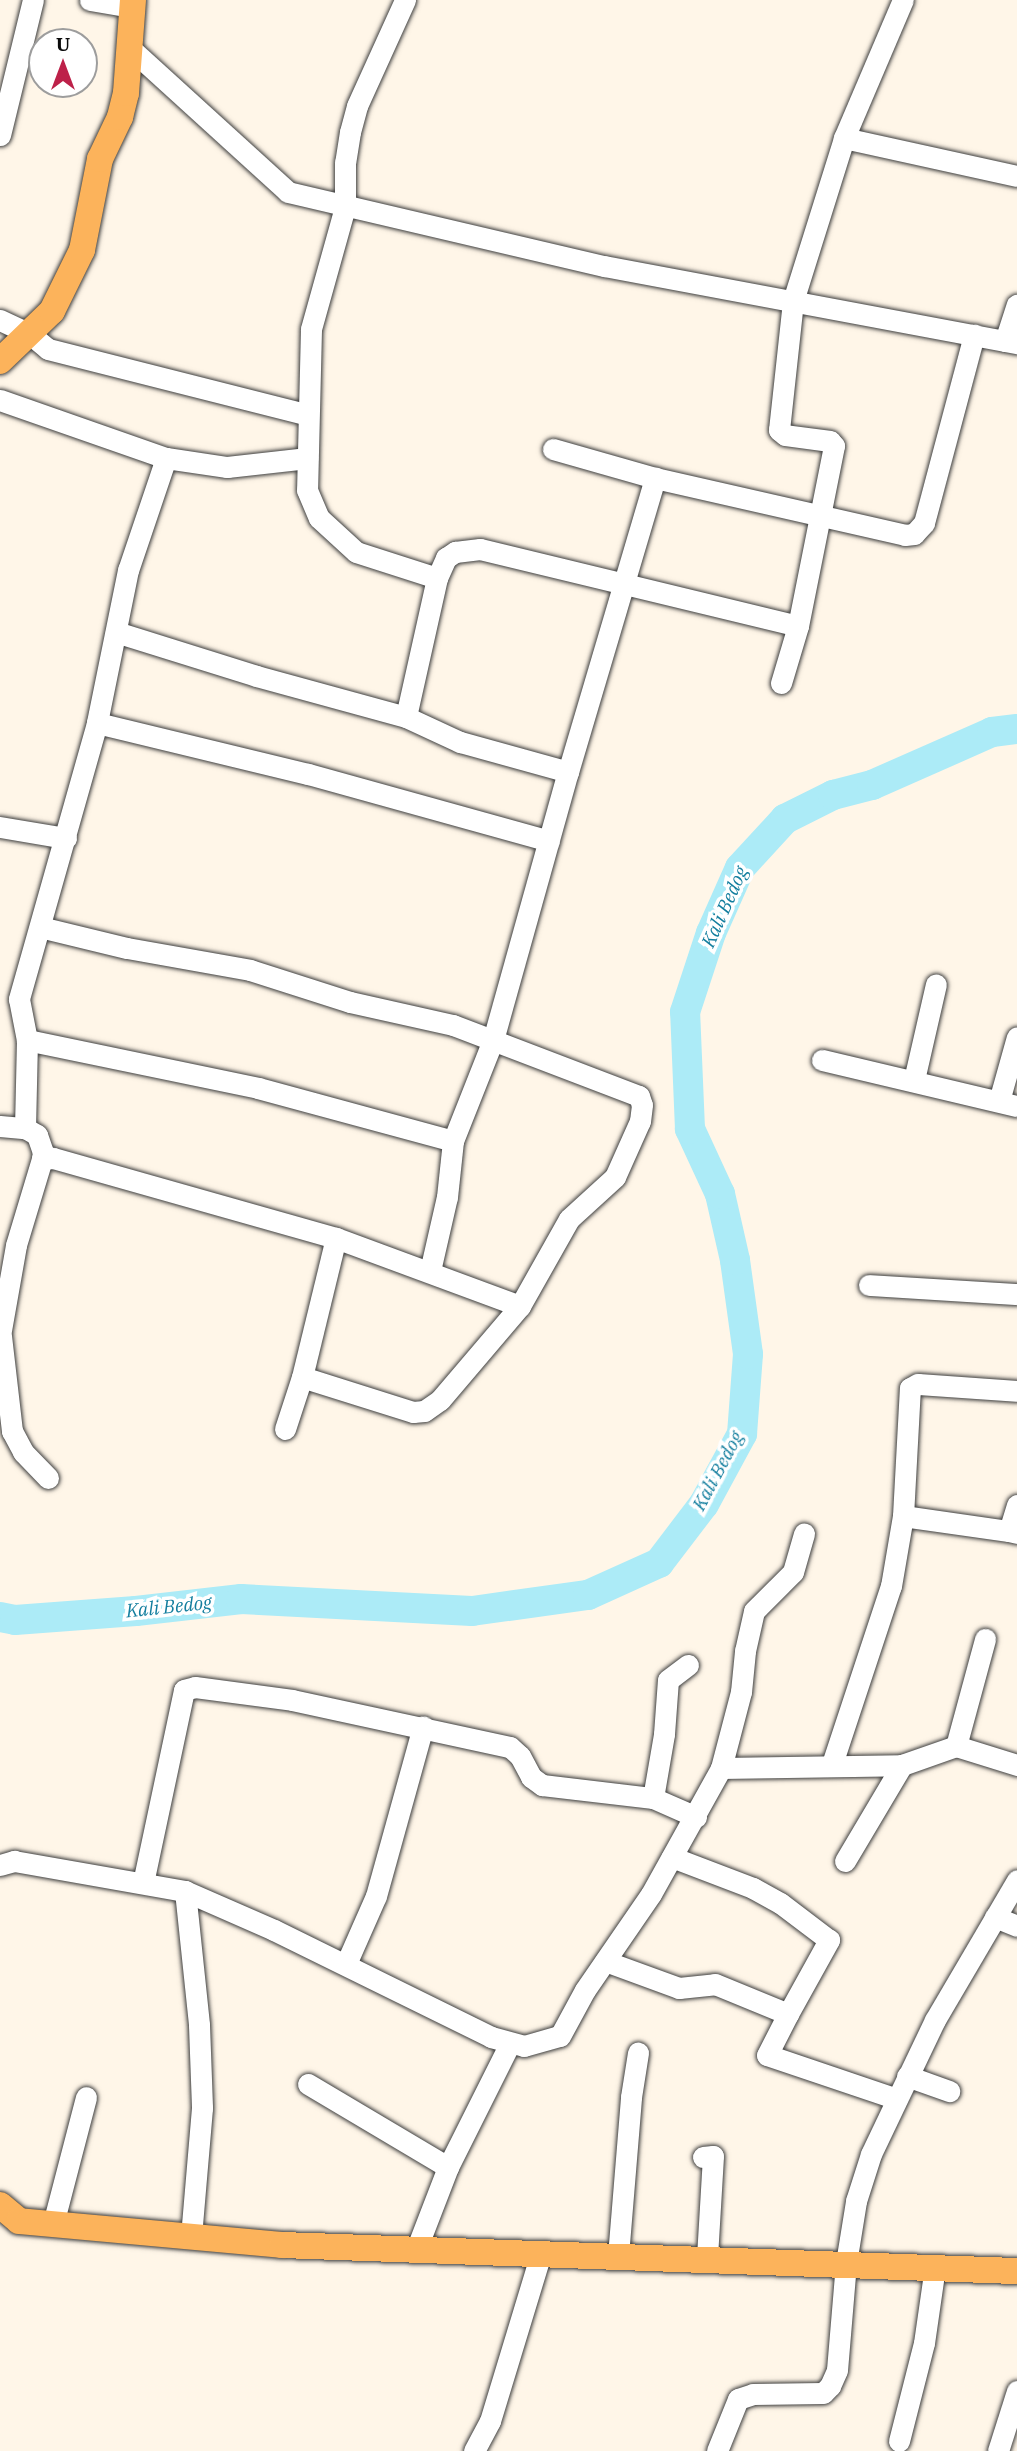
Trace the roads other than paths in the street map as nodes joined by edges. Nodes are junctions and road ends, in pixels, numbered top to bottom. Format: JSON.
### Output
{"nodes":[{"id":1,"x":33,"y":0,"type":"edge"},
{"id":2,"x":90,"y":0,"type":"edge"},
{"id":3,"x":904,"y":0,"type":"edge"},
{"id":4,"x":401,"y":1,"type":"edge"},
{"id":5,"x":132,"y":4,"type":"edge"},
{"id":6,"x":131,"y":49,"type":"junction"},
{"id":7,"x":0,"y":135,"type":"edge"},
{"id":8,"x":844,"y":138,"type":"junction"},
{"id":9,"x":1017,"y":176,"type":"edge"},
{"id":10,"x":345,"y":207,"type":"junction"},
{"id":11,"x":793,"y":301,"type":"junction"},
{"id":12,"x":1017,"y":304,"type":"edge"},
{"id":13,"x":0,"y":320,"type":"edge"},
{"id":14,"x":30,"y":334,"type":"junction"},
{"id":15,"x":974,"y":335,"type":"junction"},
{"id":16,"x":1011,"y":342,"type":"edge"},
{"id":17,"x":0,"y":361,"type":"edge"},
{"id":18,"x":0,"y":400,"type":"edge"},
{"id":19,"x":308,"y":415,"type":"junction"},
{"id":20,"x":553,"y":449,"type":"dead end"},
{"id":21,"x":166,"y":458,"type":"junction"},
{"id":22,"x":307,"y":458,"type":"junction"},
{"id":23,"x":655,"y":478,"type":"junction"},
{"id":24,"x":821,"y":514,"type":"junction"},
{"id":25,"x":437,"y":578,"type":"junction"},
{"id":26,"x":625,"y":586,"type":"junction"},
{"id":27,"x":798,"y":626,"type":"junction"},
{"id":28,"x":116,"y":632,"type":"junction"},
{"id":29,"x":781,"y":683,"type":"dead end"},
{"id":30,"x":406,"y":717,"type":"junction"},
{"id":31,"x":97,"y":723,"type":"junction"},
{"id":32,"x":568,"y":772,"type":"junction"},
{"id":33,"x":0,"y":827,"type":"edge"},
{"id":34,"x":66,"y":838,"type":"junction"},
{"id":35,"x":549,"y":841,"type":"junction"},
{"id":36,"x":40,"y":927,"type":"junction"},
{"id":37,"x":936,"y":985,"type":"dead end"},
{"id":38,"x":1017,"y":1037,"type":"edge"},
{"id":39,"x":27,"y":1040,"type":"junction"},
{"id":40,"x":493,"y":1040,"type":"junction"},
{"id":41,"x":822,"y":1060,"type":"dead end"},
{"id":42,"x":914,"y":1080,"type":"junction"},
{"id":43,"x":1008,"y":1104,"type":"edge"},
{"id":44,"x":0,"y":1126,"type":"edge"},
{"id":45,"x":25,"y":1128,"type":"junction"},
{"id":46,"x":453,"y":1141,"type":"junction"},
{"id":47,"x":42,"y":1159,"type":"junction"},
{"id":48,"x":336,"y":1238,"type":"junction"},
{"id":49,"x":430,"y":1271,"type":"junction"},
{"id":50,"x":869,"y":1285,"type":"dead end"},
{"id":51,"x":1017,"y":1294,"type":"edge"},
{"id":52,"x":520,"y":1306,"type":"junction"},
{"id":53,"x":0,"y":1336,"type":"edge"},
{"id":54,"x":302,"y":1377,"type":"junction"},
{"id":55,"x":1017,"y":1391,"type":"edge"},
{"id":56,"x":285,"y":1429,"type":"dead end"},
{"id":57,"x":48,"y":1478,"type":"dead end"},
{"id":58,"x":1017,"y":1505,"type":"edge"},
{"id":59,"x":903,"y":1516,"type":"junction"},
{"id":60,"x":1013,"y":1532,"type":"edge"},
{"id":61,"x":804,"y":1534,"type":"dead end"},
{"id":62,"x":985,"y":1639,"type":"dead end"},
{"id":63,"x":688,"y":1665,"type":"dead end"},
{"id":64,"x":423,"y":1726,"type":"junction"},
{"id":65,"x":956,"y":1746,"type":"junction"},
{"id":66,"x":832,"y":1764,"type":"junction"},
{"id":67,"x":902,"y":1765,"type":"junction"},
{"id":68,"x":1017,"y":1765,"type":"edge"},
{"id":69,"x":720,"y":1768,"type":"junction"},
{"id":70,"x":653,"y":1798,"type":"junction"},
{"id":71,"x":696,"y":1817,"type":"junction"},
{"id":72,"x":673,"y":1857,"type":"junction"},
{"id":73,"x":845,"y":1861,"type":"dead end"},
{"id":74,"x":0,"y":1865,"type":"edge"},
{"id":75,"x":1017,"y":1880,"type":"edge"},
{"id":76,"x":144,"y":1883,"type":"junction"},
{"id":77,"x":185,"y":1891,"type":"junction"},
{"id":78,"x":995,"y":1917,"type":"junction"},
{"id":79,"x":1017,"y":1926,"type":"edge"},
{"id":80,"x":605,"y":1961,"type":"junction"},
{"id":81,"x":346,"y":1964,"type":"junction"},
{"id":82,"x":789,"y":2014,"type":"junction"},
{"id":83,"x":509,"y":2045,"type":"junction"},
{"id":84,"x":638,"y":2053,"type":"dead end"},
{"id":85,"x":907,"y":2076,"type":"junction"},
{"id":86,"x":307,"y":2084,"type":"dead end"},
{"id":87,"x":949,"y":2091,"type":"dead end"},
{"id":88,"x":86,"y":2097,"type":"dead end"},
{"id":89,"x":897,"y":2099,"type":"junction"},
{"id":90,"x":703,"y":2157,"type":"dead end"},
{"id":91,"x":448,"y":2167,"type":"junction"},
{"id":92,"x":6,"y":2217,"type":"edge"},
{"id":93,"x":53,"y":2224,"type":"junction"},
{"id":94,"x":191,"y":2237,"type":"junction"},
{"id":95,"x":416,"y":2250,"type":"junction"},
{"id":96,"x":541,"y":2253,"type":"junction"},
{"id":97,"x":618,"y":2256,"type":"junction"},
{"id":98,"x":707,"y":2258,"type":"junction"},
{"id":99,"x":846,"y":2263,"type":"junction"},
{"id":100,"x":935,"y":2267,"type":"junction"},
{"id":101,"x":1017,"y":2271,"type":"edge"},
{"id":102,"x":1017,"y":2390,"type":"edge"},
{"id":103,"x":899,"y":2441,"type":"dead end"},
{"id":104,"x":474,"y":2451,"type":"edge"},
{"id":105,"x":717,"y":2451,"type":"edge"},
{"id":106,"x":998,"y":2451,"type":"edge"}],
"edges":[{"from":1,"to":7,"type":"street"},
{"from":2,"to":5,"type":"street"},
{"from":3,"to":8,"type":"street"},
{"from":4,"to":10,"type":"street"},
{"from":5,"to":6,"type":"main road"},
{"from":6,"to":10,"type":"street"},
{"from":6,"to":14,"type":"main road"},
{"from":8,"to":9,"type":"street"},
{"from":8,"to":11,"type":"street"},
{"from":10,"to":11,"type":"street"},
{"from":10,"to":19,"type":"street"},
{"from":11,"to":15,"type":"street"},
{"from":11,"to":24,"type":"street"},
{"from":12,"to":16,"type":"street"},
{"from":13,"to":14,"type":"street"},
{"from":14,"to":17,"type":"main road"},
{"from":14,"to":19,"type":"street"},
{"from":15,"to":16,"type":"street"},
{"from":15,"to":24,"type":"street"},
{"from":18,"to":21,"type":"street"},
{"from":19,"to":22,"type":"street"},
{"from":20,"to":23,"type":"street"},
{"from":21,"to":22,"type":"street"},
{"from":21,"to":28,"type":"street"},
{"from":22,"to":25,"type":"street"},
{"from":23,"to":24,"type":"street"},
{"from":23,"to":26,"type":"street"},
{"from":24,"to":27,"type":"street"},
{"from":25,"to":26,"type":"street"},
{"from":25,"to":30,"type":"street"},
{"from":26,"to":27,"type":"street"},
{"from":26,"to":32,"type":"street"},
{"from":27,"to":29,"type":"street"},
{"from":28,"to":30,"type":"street"},
{"from":28,"to":31,"type":"street"},
{"from":30,"to":32,"type":"street"},
{"from":31,"to":34,"type":"street"},
{"from":31,"to":35,"type":"street"},
{"from":32,"to":35,"type":"street"},
{"from":33,"to":34,"type":"street"},
{"from":34,"to":36,"type":"street"},
{"from":35,"to":40,"type":"street"},
{"from":36,"to":39,"type":"street"},
{"from":36,"to":40,"type":"street"},
{"from":37,"to":42,"type":"street"},
{"from":38,"to":43,"type":"street"},
{"from":39,"to":45,"type":"street"},
{"from":39,"to":46,"type":"street"},
{"from":40,"to":46,"type":"street"},
{"from":40,"to":52,"type":"street"},
{"from":41,"to":42,"type":"street"},
{"from":42,"to":43,"type":"street"},
{"from":44,"to":45,"type":"street"},
{"from":45,"to":47,"type":"street"},
{"from":46,"to":49,"type":"street"},
{"from":47,"to":48,"type":"street"},
{"from":47,"to":53,"type":"street"},
{"from":48,"to":49,"type":"street"},
{"from":48,"to":54,"type":"street"},
{"from":49,"to":52,"type":"street"},
{"from":50,"to":51,"type":"street"},
{"from":52,"to":54,"type":"street"},
{"from":53,"to":57,"type":"street"},
{"from":54,"to":56,"type":"street"},
{"from":55,"to":59,"type":"street"},
{"from":58,"to":60,"type":"street"},
{"from":59,"to":60,"type":"street"},
{"from":59,"to":66,"type":"street"},
{"from":61,"to":69,"type":"street"},
{"from":62,"to":65,"type":"street"},
{"from":63,"to":70,"type":"street"},
{"from":64,"to":70,"type":"street"},
{"from":64,"to":76,"type":"street"},
{"from":64,"to":81,"type":"street"},
{"from":65,"to":67,"type":"street"},
{"from":65,"to":68,"type":"street"},
{"from":66,"to":67,"type":"street"},
{"from":66,"to":69,"type":"street"},
{"from":67,"to":73,"type":"street"},
{"from":69,"to":71,"type":"street"},
{"from":70,"to":71,"type":"street"},
{"from":71,"to":72,"type":"street"},
{"from":72,"to":80,"type":"street"},
{"from":72,"to":82,"type":"street"},
{"from":74,"to":76,"type":"street"},
{"from":75,"to":78,"type":"street"},
{"from":76,"to":77,"type":"street"},
{"from":77,"to":81,"type":"street"},
{"from":77,"to":94,"type":"street"},
{"from":78,"to":79,"type":"street"},
{"from":78,"to":85,"type":"street"},
{"from":80,"to":82,"type":"street"},
{"from":80,"to":83,"type":"street"},
{"from":81,"to":83,"type":"street"},
{"from":82,"to":89,"type":"street"},
{"from":83,"to":91,"type":"street"},
{"from":84,"to":97,"type":"street"},
{"from":85,"to":87,"type":"street"},
{"from":85,"to":89,"type":"street"},
{"from":86,"to":91,"type":"street"},
{"from":88,"to":93,"type":"street"},
{"from":89,"to":99,"type":"street"},
{"from":90,"to":98,"type":"street"},
{"from":91,"to":95,"type":"street"},
{"from":92,"to":93,"type":"main road"},
{"from":93,"to":94,"type":"main road"},
{"from":94,"to":95,"type":"main road"},
{"from":95,"to":96,"type":"main road"},
{"from":96,"to":97,"type":"main road"},
{"from":96,"to":104,"type":"street"},
{"from":97,"to":98,"type":"main road"},
{"from":98,"to":99,"type":"main road"},
{"from":99,"to":100,"type":"main road"},
{"from":99,"to":105,"type":"street"},
{"from":100,"to":101,"type":"main road"},
{"from":100,"to":103,"type":"street"},
{"from":102,"to":106,"type":"street"}]}
